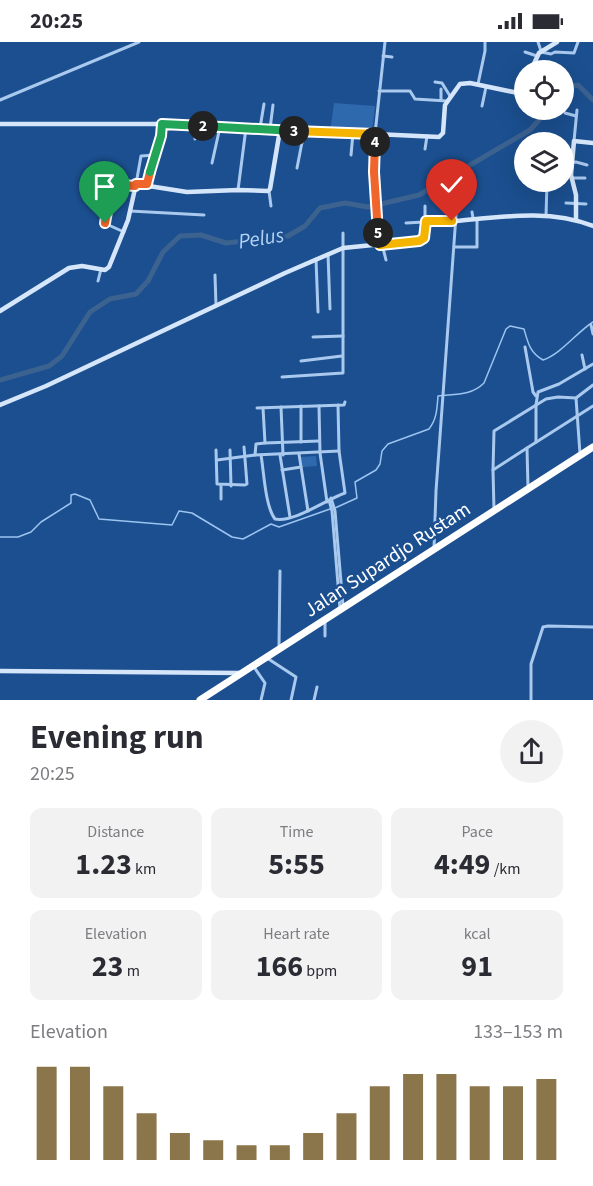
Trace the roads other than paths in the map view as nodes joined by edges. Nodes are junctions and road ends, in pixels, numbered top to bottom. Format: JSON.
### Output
{"nodes":[{"id":1,"x":140,"y":42,"type":"edge"},
{"id":2,"x":385,"y":42,"type":"edge"},
{"id":3,"x":485,"y":42,"type":"edge"},
{"id":4,"x":538,"y":42,"type":"edge"},
{"id":5,"x":556,"y":42,"type":"edge"},
{"id":6,"x":578,"y":42,"type":"edge"},
{"id":7,"x":525,"y":52,"type":"dead end"},
{"id":8,"x":539,"y":53,"type":"junction"},
{"id":9,"x":382,"y":56,"type":"junction"},
{"id":10,"x":392,"y":57,"type":"dead end"},
{"id":11,"x":536,"y":60,"type":"edge"},
{"id":12,"x":435,"y":82,"type":"dead end"},
{"id":13,"x":478,"y":84,"type":"junction"},
{"id":14,"x":486,"y":86,"type":"junction"},
{"id":15,"x":441,"y":89,"type":"dead end"},
{"id":16,"x":379,"y":91,"type":"junction"},
{"id":17,"x":514,"y":92,"type":"edge"},
{"id":18,"x":0,"y":99,"type":"edge"},
{"id":19,"x":446,"y":99,"type":"junction"},
{"id":20,"x":264,"y":104,"type":"dead end"},
{"id":21,"x":273,"y":105,"type":"dead end"},
{"id":22,"x":482,"y":105,"type":"dead end"},
{"id":23,"x":577,"y":110,"type":"dead end"},
{"id":24,"x":576,"y":116,"type":"joint"},
{"id":25,"x":0,"y":124,"type":"edge"},
{"id":26,"x":162,"y":124,"type":"junction"},
{"id":27,"x":196,"y":126,"type":"junction"},
{"id":28,"x":220,"y":127,"type":"junction"},
{"id":29,"x":246,"y":128,"type":"junction"},
{"id":30,"x":260,"y":129,"type":"junction"},
{"id":31,"x":270,"y":129,"type":"junction"},
{"id":32,"x":280,"y":130,"type":"junction"},
{"id":33,"x":304,"y":132,"type":"junction"},
{"id":34,"x":353,"y":133,"type":"junction"},
{"id":35,"x":375,"y":134,"type":"junction"},
{"id":36,"x":427,"y":136,"type":"junction"},
{"id":37,"x":195,"y":139,"type":"dead end"},
{"id":38,"x":574,"y":141,"type":"joint"},
{"id":39,"x":593,"y":143,"type":"edge"},
{"id":40,"x":426,"y":148,"type":"dead end"},
{"id":41,"x":155,"y":155,"type":"junction"},
{"id":42,"x":351,"y":155,"type":"dead end"},
{"id":43,"x":574,"y":162,"type":"edge"},
{"id":44,"x":212,"y":163,"type":"dead end"},
{"id":45,"x":587,"y":165,"type":"dead end"},
{"id":46,"x":297,"y":168,"type":"dead end"},
{"id":47,"x":574,"y":178,"type":"edge"},
{"id":48,"x":585,"y":178,"type":"dead end"},
{"id":49,"x":147,"y":184,"type":"junction"},
{"id":50,"x":135,"y":185,"type":"junction"},
{"id":51,"x":238,"y":190,"type":"junction"},
{"id":52,"x":574,"y":190,"type":"edge"},
{"id":53,"x":269,"y":191,"type":"junction"},
{"id":54,"x":546,"y":192,"type":"edge"},
{"id":55,"x":457,"y":202,"type":"dead end"},
{"id":56,"x":566,"y":203,"type":"dead end"},
{"id":57,"x":576,"y":203,"type":"junction"},
{"id":58,"x":586,"y":204,"type":"dead end"},
{"id":59,"x":271,"y":206,"type":"dead end"},
{"id":60,"x":425,"y":206,"type":"dead end"},
{"id":61,"x":130,"y":211,"type":"junction"},
{"id":62,"x":472,"y":212,"type":"dead end"},
{"id":63,"x":204,"y":215,"type":"dead end"},
{"id":64,"x":546,"y":217,"type":"junction"},
{"id":65,"x":475,"y":218,"type":"junction"},
{"id":66,"x":576,"y":219,"type":"junction"},
{"id":67,"x":456,"y":221,"type":"junction"},
{"id":68,"x":425,"y":222,"type":"junction"},
{"id":69,"x":406,"y":223,"type":"dead end"},
{"id":70,"x":593,"y":226,"type":"edge"},
{"id":71,"x":124,"y":232,"type":"junction"},
{"id":72,"x":343,"y":233,"type":"dead end"},
{"id":73,"x":381,"y":245,"type":"junction"},
{"id":74,"x":454,"y":247,"type":"junction"},
{"id":75,"x":343,"y":248,"type":"junction"},
{"id":76,"x":328,"y":254,"type":"junction"},
{"id":77,"x":316,"y":259,"type":"junction"},
{"id":78,"x":386,"y":260,"type":"dead end"},
{"id":79,"x":101,"y":269,"type":"junction"},
{"id":80,"x":215,"y":275,"type":"dead end"},
{"id":81,"x":98,"y":281,"type":"dead end"},
{"id":82,"x":216,"y":306,"type":"junction"},
{"id":83,"x":330,"y":309,"type":"dead end"},
{"id":84,"x":0,"y":311,"type":"edge"},
{"id":85,"x":318,"y":312,"type":"dead end"},
{"id":86,"x":591,"y":325,"type":"dead end"},
{"id":87,"x":593,"y":334,"type":"edge"},
{"id":88,"x":343,"y":336,"type":"junction"},
{"id":89,"x":313,"y":337,"type":"dead end"},
{"id":90,"x":525,"y":347,"type":"dead end"},
{"id":91,"x":582,"y":355,"type":"dead end"},
{"id":92,"x":342,"y":356,"type":"junction"},
{"id":93,"x":302,"y":361,"type":"dead end"},
{"id":94,"x":593,"y":364,"type":"edge"},
{"id":95,"x":585,"y":369,"type":"junction"},
{"id":96,"x":282,"y":377,"type":"dead end"},
{"id":97,"x":593,"y":385,"type":"edge"},
{"id":98,"x":536,"y":396,"type":"junction"},
{"id":99,"x":576,"y":398,"type":"junction"},
{"id":100,"x":345,"y":402,"type":"dead end"},
{"id":101,"x":0,"y":405,"type":"edge"},
{"id":102,"x":338,"y":405,"type":"junction"},
{"id":103,"x":536,"y":405,"type":"junction"},
{"id":104,"x":301,"y":406,"type":"junction"},
{"id":105,"x":319,"y":406,"type":"junction"},
{"id":106,"x":593,"y":406,"type":"edge"},
{"id":107,"x":281,"y":407,"type":"junction"},
{"id":108,"x":257,"y":408,"type":"dead end"},
{"id":109,"x":263,"y":408,"type":"junction"},
{"id":110,"x":577,"y":416,"type":"junction"},
{"id":111,"x":319,"y":441,"type":"junction"},
{"id":112,"x":301,"y":442,"type":"junction"},
{"id":113,"x":265,"y":443,"type":"junction"},
{"id":114,"x":282,"y":443,"type":"junction"},
{"id":115,"x":536,"y":443,"type":"junction"},
{"id":116,"x":244,"y":447,"type":"dead end"},
{"id":117,"x":593,"y":447,"type":"edge"},
{"id":118,"x":527,"y":448,"type":"junction"},
{"id":119,"x":216,"y":450,"type":"dead end"},
{"id":120,"x":230,"y":450,"type":"dead end"},
{"id":121,"x":339,"y":451,"type":"junction"},
{"id":122,"x":320,"y":453,"type":"junction"},
{"id":123,"x":255,"y":454,"type":"junction"},
{"id":124,"x":299,"y":454,"type":"junction"},
{"id":125,"x":261,"y":455,"type":"junction"},
{"id":126,"x":282,"y":455,"type":"junction"},
{"id":127,"x":580,"y":456,"type":"junction"},
{"id":128,"x":246,"y":457,"type":"junction"},
{"id":129,"x":230,"y":459,"type":"junction"},
{"id":130,"x":216,"y":460,"type":"junction"},
{"id":131,"x":301,"y":467,"type":"junction"},
{"id":132,"x":282,"y":470,"type":"junction"},
{"id":133,"x":493,"y":470,"type":"junction"},
{"id":134,"x":221,"y":486,"type":"junction"},
{"id":135,"x":231,"y":486,"type":"junction"},
{"id":136,"x":528,"y":489,"type":"junction"},
{"id":137,"x":220,"y":499,"type":"dead end"},
{"id":138,"x":329,"y":500,"type":"junction"},
{"id":139,"x":494,"y":510,"type":"junction"},
{"id":140,"x":308,"y":512,"type":"junction"},
{"id":141,"x":290,"y":517,"type":"junction"},
{"id":142,"x":434,"y":549,"type":"junction"},
{"id":143,"x":280,"y":571,"type":"dead end"},
{"id":144,"x":341,"y":608,"type":"junction"},
{"id":145,"x":326,"y":618,"type":"junction"},
{"id":146,"x":593,"y":627,"type":"edge"},
{"id":147,"x":325,"y":636,"type":"dead end"},
{"id":148,"x":279,"y":648,"type":"junction"},
{"id":149,"x":266,"y":657,"type":"junction"},
{"id":150,"x":253,"y":666,"type":"junction"},
{"id":151,"x":0,"y":671,"type":"edge"},
{"id":152,"x":241,"y":674,"type":"junction"},
{"id":153,"x":316,"y":687,"type":"dead end"},
{"id":154,"x":200,"y":700,"type":"edge"},
{"id":155,"x":261,"y":700,"type":"edge"},
{"id":156,"x":291,"y":700,"type":"edge"},
{"id":157,"x":314,"y":700,"type":"edge"},
{"id":158,"x":531,"y":700,"type":"edge"}],
"edges":[{"from":1,"to":18,"type":"street"},
{"from":2,"to":9,"type":"street"},
{"from":3,"to":13,"type":"street"},
{"from":4,"to":8,"type":"street"},
{"from":5,"to":8,"type":"street"},
{"from":6,"to":8,"type":"street"},
{"from":7,"to":8,"type":"street"},
{"from":8,"to":11,"type":"street"},
{"from":9,"to":10,"type":"street"},
{"from":9,"to":16,"type":"street"},
{"from":12,"to":19,"type":"street"},
{"from":13,"to":14,"type":"street"},
{"from":13,"to":19,"type":"street"},
{"from":14,"to":17,"type":"street"},
{"from":14,"to":22,"type":"street"},
{"from":15,"to":19,"type":"street"},
{"from":16,"to":19,"type":"street"},
{"from":16,"to":35,"type":"street"},
{"from":19,"to":36,"type":"street"},
{"from":20,"to":30,"type":"street"},
{"from":21,"to":31,"type":"street"},
{"from":23,"to":24,"type":"street"},
{"from":24,"to":38,"type":"street"},
{"from":25,"to":26,"type":"street"},
{"from":26,"to":27,"type":"street"},
{"from":26,"to":41,"type":"street"},
{"from":27,"to":28,"type":"street"},
{"from":27,"to":37,"type":"street"},
{"from":28,"to":29,"type":"street"},
{"from":28,"to":44,"type":"street"},
{"from":29,"to":30,"type":"street"},
{"from":29,"to":51,"type":"street"},
{"from":30,"to":31,"type":"street"},
{"from":31,"to":32,"type":"street"},
{"from":32,"to":33,"type":"street"},
{"from":32,"to":53,"type":"street"},
{"from":33,"to":34,"type":"street"},
{"from":33,"to":46,"type":"street"},
{"from":34,"to":35,"type":"street"},
{"from":34,"to":42,"type":"street"},
{"from":35,"to":36,"type":"street"},
{"from":35,"to":73,"type":"street"},
{"from":36,"to":40,"type":"street"},
{"from":38,"to":39,"type":"street"},
{"from":41,"to":49,"type":"street"},
{"from":41,"to":50,"type":"street"},
{"from":43,"to":45,"type":"street"},
{"from":47,"to":48,"type":"street"},
{"from":49,"to":50,"type":"street"},
{"from":49,"to":51,"type":"street"},
{"from":50,"to":61,"type":"street"},
{"from":50,"to":71,"type":"street"},
{"from":51,"to":53,"type":"street"},
{"from":52,"to":57,"type":"street"},
{"from":53,"to":59,"type":"street"},
{"from":54,"to":64,"type":"street"},
{"from":55,"to":67,"type":"street"},
{"from":56,"to":57,"type":"street"},
{"from":57,"to":58,"type":"street"},
{"from":57,"to":66,"type":"street"},
{"from":60,"to":68,"type":"street"},
{"from":61,"to":63,"type":"street"},
{"from":61,"to":71,"type":"street"},
{"from":62,"to":65,"type":"street"},
{"from":64,"to":65,"type":"street"},
{"from":64,"to":66,"type":"street"},
{"from":65,"to":67,"type":"street"},
{"from":65,"to":74,"type":"street"},
{"from":66,"to":70,"type":"street"},
{"from":67,"to":68,"type":"street"},
{"from":67,"to":74,"type":"street"},
{"from":68,"to":69,"type":"street"},
{"from":68,"to":73,"type":"street"},
{"from":71,"to":79,"type":"street"},
{"from":72,"to":75,"type":"street"},
{"from":73,"to":75,"type":"street"},
{"from":73,"to":78,"type":"street"},
{"from":74,"to":142,"type":"street"},
{"from":75,"to":76,"type":"street"},
{"from":75,"to":88,"type":"street"},
{"from":76,"to":77,"type":"street"},
{"from":76,"to":83,"type":"street"},
{"from":77,"to":82,"type":"street"},
{"from":77,"to":85,"type":"street"},
{"from":79,"to":81,"type":"street"},
{"from":79,"to":84,"type":"street"},
{"from":80,"to":82,"type":"street"},
{"from":82,"to":101,"type":"street"},
{"from":86,"to":87,"type":"street"},
{"from":88,"to":89,"type":"street"},
{"from":88,"to":92,"type":"street"},
{"from":90,"to":98,"type":"street"},
{"from":91,"to":95,"type":"street"},
{"from":92,"to":93,"type":"street"},
{"from":92,"to":96,"type":"street"},
{"from":94,"to":95,"type":"street"},
{"from":95,"to":98,"type":"street"},
{"from":97,"to":99,"type":"street"},
{"from":98,"to":103,"type":"street"},
{"from":99,"to":103,"type":"street"},
{"from":99,"to":110,"type":"street"},
{"from":100,"to":102,"type":"street"},
{"from":102,"to":105,"type":"street"},
{"from":102,"to":121,"type":"street"},
{"from":103,"to":115,"type":"street"},
{"from":103,"to":133,"type":"street"},
{"from":104,"to":105,"type":"street"},
{"from":104,"to":107,"type":"street"},
{"from":104,"to":112,"type":"street"},
{"from":105,"to":111,"type":"street"},
{"from":106,"to":110,"type":"street"},
{"from":107,"to":109,"type":"street"},
{"from":107,"to":114,"type":"street"},
{"from":108,"to":109,"type":"street"},
{"from":109,"to":113,"type":"street"},
{"from":110,"to":115,"type":"street"},
{"from":110,"to":127,"type":"street"},
{"from":111,"to":112,"type":"street"},
{"from":111,"to":122,"type":"street"},
{"from":112,"to":114,"type":"street"},
{"from":113,"to":114,"type":"street"},
{"from":113,"to":123,"type":"street"},
{"from":114,"to":126,"type":"street"},
{"from":115,"to":118,"type":"street"},
{"from":116,"to":128,"type":"street"},
{"from":117,"to":127,"type":"highway","name":"Jalan Supardjo Rustam"},
{"from":118,"to":133,"type":"street"},
{"from":118,"to":136,"type":"street"},
{"from":119,"to":130,"type":"street"},
{"from":120,"to":129,"type":"street"},
{"from":121,"to":122,"type":"street"},
{"from":121,"to":138,"type":"street"},
{"from":122,"to":124,"type":"street"},
{"from":122,"to":138,"type":"street"},
{"from":123,"to":125,"type":"street"},
{"from":123,"to":128,"type":"street"},
{"from":124,"to":126,"type":"street"},
{"from":124,"to":131,"type":"street"},
{"from":125,"to":126,"type":"street"},
{"from":125,"to":141,"type":"street"},
{"from":126,"to":132,"type":"street"},
{"from":127,"to":136,"type":"highway","name":"Jalan Supardjo Rustam"},
{"from":128,"to":129,"type":"street"},
{"from":128,"to":135,"type":"street"},
{"from":129,"to":130,"type":"street"},
{"from":129,"to":135,"type":"street"},
{"from":130,"to":134,"type":"street"},
{"from":131,"to":132,"type":"street"},
{"from":131,"to":140,"type":"street"},
{"from":132,"to":141,"type":"street"},
{"from":133,"to":139,"type":"street"},
{"from":134,"to":135,"type":"street"},
{"from":134,"to":137,"type":"street"},
{"from":136,"to":139,"type":"highway","name":"Jalan Supardjo Rustam"},
{"from":138,"to":140,"type":"street"},
{"from":138,"to":144,"type":"street"},
{"from":139,"to":142,"type":"highway","name":"Jalan Supardjo Rustam"},
{"from":140,"to":141,"type":"street"},
{"from":142,"to":144,"type":"highway","name":"Jalan Supardjo Rustam"},
{"from":143,"to":148,"type":"street"},
{"from":144,"to":145,"type":"highway","name":"Jalan Supardjo Rustam"},
{"from":145,"to":147,"type":"street"},
{"from":145,"to":148,"type":"highway","name":"Jalan Supardjo Rustam"},
{"from":146,"to":158,"type":"street"},
{"from":148,"to":149,"type":"highway","name":"Jalan Supardjo Rustam"},
{"from":149,"to":150,"type":"highway","name":"Jalan Supardjo Rustam"},
{"from":149,"to":156,"type":"street"},
{"from":150,"to":152,"type":"highway","name":"Jalan Supardjo Rustam"},
{"from":150,"to":155,"type":"street"},
{"from":151,"to":152,"type":"street"},
{"from":152,"to":154,"type":"highway","name":"Jalan Supardjo Rustam"},
{"from":153,"to":157,"type":"street"}]}
